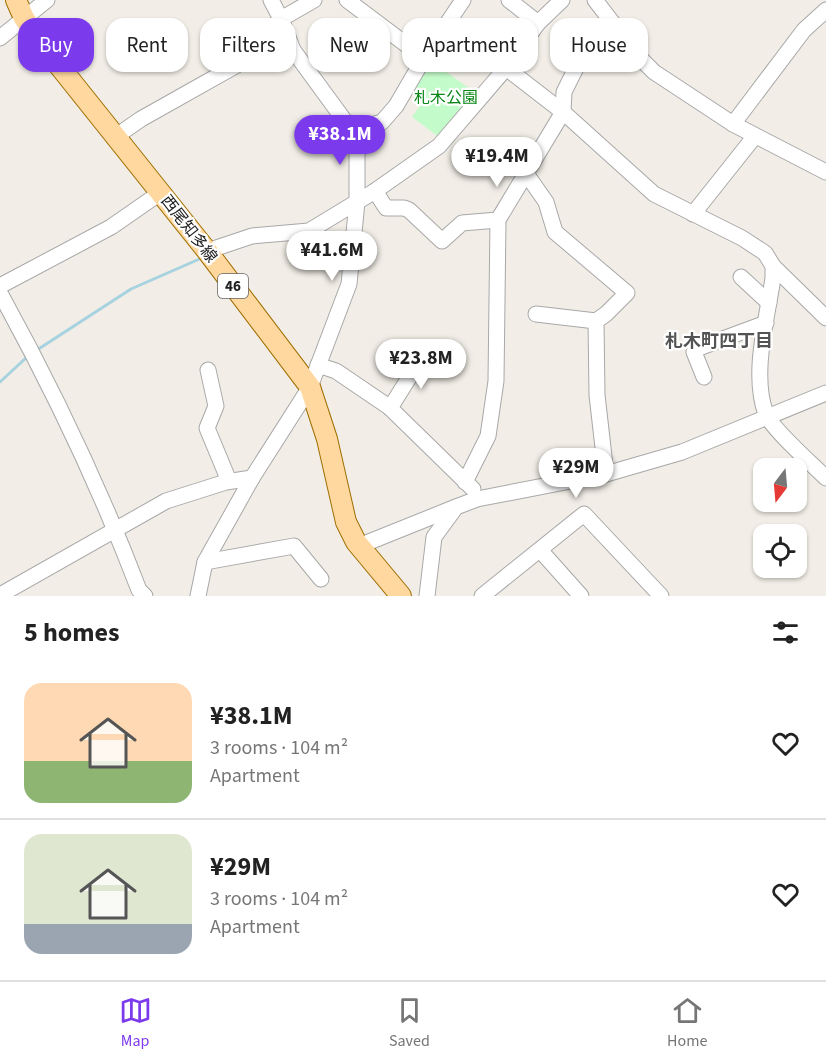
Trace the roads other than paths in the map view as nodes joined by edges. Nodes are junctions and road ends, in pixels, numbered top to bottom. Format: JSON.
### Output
{"nodes":[{"id":1,"x":47,"y":0,"type":"edge"},
{"id":2,"x":271,"y":0,"type":"edge"},
{"id":3,"x":314,"y":0,"type":"edge"},
{"id":4,"x":347,"y":0,"type":"edge"},
{"id":5,"x":464,"y":0,"type":"edge"},
{"id":6,"x":509,"y":0,"type":"edge"},
{"id":7,"x":562,"y":0,"type":"edge"},
{"id":8,"x":595,"y":0,"type":"edge"},
{"id":9,"x":20,"y":9,"type":"edge"},
{"id":10,"x":826,"y":10,"type":"edge"},
{"id":11,"x":280,"y":18,"type":"edge"},
{"id":12,"x":283,"y":18,"type":"edge"},
{"id":13,"x":452,"y":18,"type":"edge"},
{"id":14,"x":532,"y":18,"type":"edge"},
{"id":15,"x":608,"y":18,"type":"edge"},
{"id":16,"x":538,"y":23,"type":"edge"},
{"id":17,"x":0,"y":38,"type":"edge"},
{"id":18,"x":402,"y":41,"type":"edge"},
{"id":19,"x":296,"y":54,"type":"edge"},
{"id":20,"x":648,"y":66,"type":"edge"},
{"id":21,"x":225,"y":72,"type":"edge"},
{"id":22,"x":416,"y":72,"type":"edge"},
{"id":23,"x":503,"y":72,"type":"edge"},
{"id":24,"x":511,"y":72,"type":"edge"},
{"id":25,"x":574,"y":72,"type":"edge"},
{"id":26,"x":562,"y":112,"type":"junction"},
{"id":27,"x":733,"y":124,"type":"junction"},
{"id":28,"x":357,"y":129,"type":"junction"},
{"id":29,"x":755,"y":136,"type":"junction"},
{"id":30,"x":115,"y":137,"type":"junction"},
{"id":31,"x":525,"y":172,"type":"junction"},
{"id":32,"x":826,"y":172,"type":"edge"},
{"id":33,"x":375,"y":191,"type":"junction"},
{"id":34,"x":160,"y":193,"type":"junction"},
{"id":35,"x":357,"y":202,"type":"junction"},
{"id":36,"x":693,"y":214,"type":"junction"},
{"id":37,"x":498,"y":220,"type":"junction"},
{"id":38,"x":207,"y":251,"type":"junction"},
{"id":39,"x":773,"y":266,"type":"junction"},
{"id":40,"x":741,"y":277,"type":"dead end"},
{"id":41,"x":0,"y":286,"type":"edge"},
{"id":42,"x":0,"y":294,"type":"edge"},
{"id":43,"x":769,"y":303,"type":"junction"},
{"id":44,"x":536,"y":314,"type":"dead end"},
{"id":45,"x":826,"y":318,"type":"edge"},
{"id":46,"x":596,"y":321,"type":"junction"},
{"id":47,"x":766,"y":323,"type":"junction"},
{"id":48,"x":424,"y":354,"type":"dead end"},
{"id":49,"x":318,"y":365,"type":"junction"},
{"id":50,"x":208,"y":370,"type":"dead end"},
{"id":51,"x":704,"y":377,"type":"dead end"},
{"id":52,"x":310,"y":387,"type":"junction"},
{"id":53,"x":826,"y":393,"type":"edge"},
{"id":54,"x":390,"y":408,"type":"junction"},
{"id":55,"x":766,"y":416,"type":"junction"},
{"id":56,"x":606,"y":474,"type":"junction"},
{"id":57,"x":252,"y":478,"type":"junction"},
{"id":58,"x":826,"y":478,"type":"edge"},
{"id":59,"x":229,"y":481,"type":"junction"},
{"id":60,"x":465,"y":482,"type":"junction"},
{"id":61,"x":483,"y":499,"type":"junction"},
{"id":62,"x":456,"y":507,"type":"junction"},
{"id":63,"x":116,"y":530,"type":"junction"},
{"id":64,"x":359,"y":546,"type":"junction"},
{"id":65,"x":540,"y":550,"type":"junction"},
{"id":66,"x":205,"y":562,"type":"junction"},
{"id":67,"x":321,"y":579,"type":"dead end"},
{"id":68,"x":500,"y":591,"type":"edge"},
{"id":69,"x":10,"y":593,"type":"edge"},
{"id":70,"x":145,"y":596,"type":"edge"},
{"id":71,"x":198,"y":596,"type":"edge"},
{"id":72,"x":401,"y":596,"type":"edge"},
{"id":73,"x":427,"y":596,"type":"edge"},
{"id":74,"x":482,"y":596,"type":"edge"},
{"id":75,"x":581,"y":596,"type":"edge"},
{"id":76,"x":661,"y":596,"type":"edge"}],
"edges":[{"from":1,"to":9,"type":"street"},
{"from":2,"to":11,"type":"street"},
{"from":3,"to":12,"type":"street"},
{"from":4,"to":18,"type":"street"},
{"from":5,"to":13,"type":"street"},
{"from":6,"to":14,"type":"street"},
{"from":7,"to":16,"type":"street"},
{"from":8,"to":15,"type":"street"},
{"from":9,"to":17,"type":"street"},
{"from":9,"to":30,"type":"main road","name":"西尾知多線","number":"46"},
{"from":10,"to":27,"type":"street"},
{"from":19,"to":28,"type":"street"},
{"from":20,"to":27,"type":"street"},
{"from":21,"to":30,"type":"street"},
{"from":22,"to":28,"type":"street"},
{"from":23,"to":33,"type":"street"},
{"from":24,"to":26,"type":"street"},
{"from":25,"to":26,"type":"street"},
{"from":26,"to":31,"type":"street"},
{"from":26,"to":36,"type":"street"},
{"from":27,"to":29,"type":"street"},
{"from":28,"to":35,"type":"street"},
{"from":29,"to":32,"type":"street"},
{"from":29,"to":36,"type":"street"},
{"from":30,"to":34,"type":"main road","name":"西尾知多線","number":"46"},
{"from":31,"to":37,"type":"street"},
{"from":31,"to":46,"type":"street"},
{"from":33,"to":35,"type":"street"},
{"from":33,"to":37,"type":"street"},
{"from":34,"to":38,"type":"main road","name":"西尾知多線","number":"46"},
{"from":34,"to":41,"type":"street"},
{"from":35,"to":38,"type":"street"},
{"from":35,"to":49,"type":"street"},
{"from":36,"to":39,"type":"street"},
{"from":37,"to":60,"type":"street"},
{"from":38,"to":52,"type":"main road","name":"西尾知多線","number":"46"},
{"from":39,"to":43,"type":"street"},
{"from":39,"to":45,"type":"street"},
{"from":40,"to":43,"type":"street"},
{"from":42,"to":63,"type":"street"},
{"from":43,"to":47,"type":"street"},
{"from":44,"to":46,"type":"street"},
{"from":46,"to":56,"type":"street"},
{"from":47,"to":51,"type":"street"},
{"from":47,"to":55,"type":"street"},
{"from":48,"to":54,"type":"street"},
{"from":49,"to":52,"type":"street"},
{"from":49,"to":54,"type":"street"},
{"from":50,"to":59,"type":"street"},
{"from":52,"to":57,"type":"street"},
{"from":52,"to":64,"type":"main road","name":"西尾知多線","number":"46"},
{"from":53,"to":55,"type":"street"},
{"from":54,"to":60,"type":"street"},
{"from":55,"to":56,"type":"street"},
{"from":55,"to":58,"type":"street"},
{"from":56,"to":61,"type":"street"},
{"from":57,"to":59,"type":"street"},
{"from":57,"to":66,"type":"street"},
{"from":59,"to":63,"type":"street"},
{"from":60,"to":61,"type":"street"},
{"from":61,"to":62,"type":"street"},
{"from":62,"to":64,"type":"street"},
{"from":62,"to":73,"type":"street"},
{"from":63,"to":69,"type":"street"},
{"from":63,"to":70,"type":"street"},
{"from":64,"to":72,"type":"main road","name":"西尾知多線","number":"46"},
{"from":65,"to":68,"type":"street"},
{"from":65,"to":75,"type":"street"},
{"from":65,"to":76,"type":"street"},
{"from":66,"to":67,"type":"street"},
{"from":66,"to":71,"type":"street"},
{"from":68,"to":74,"type":"street"}]}
